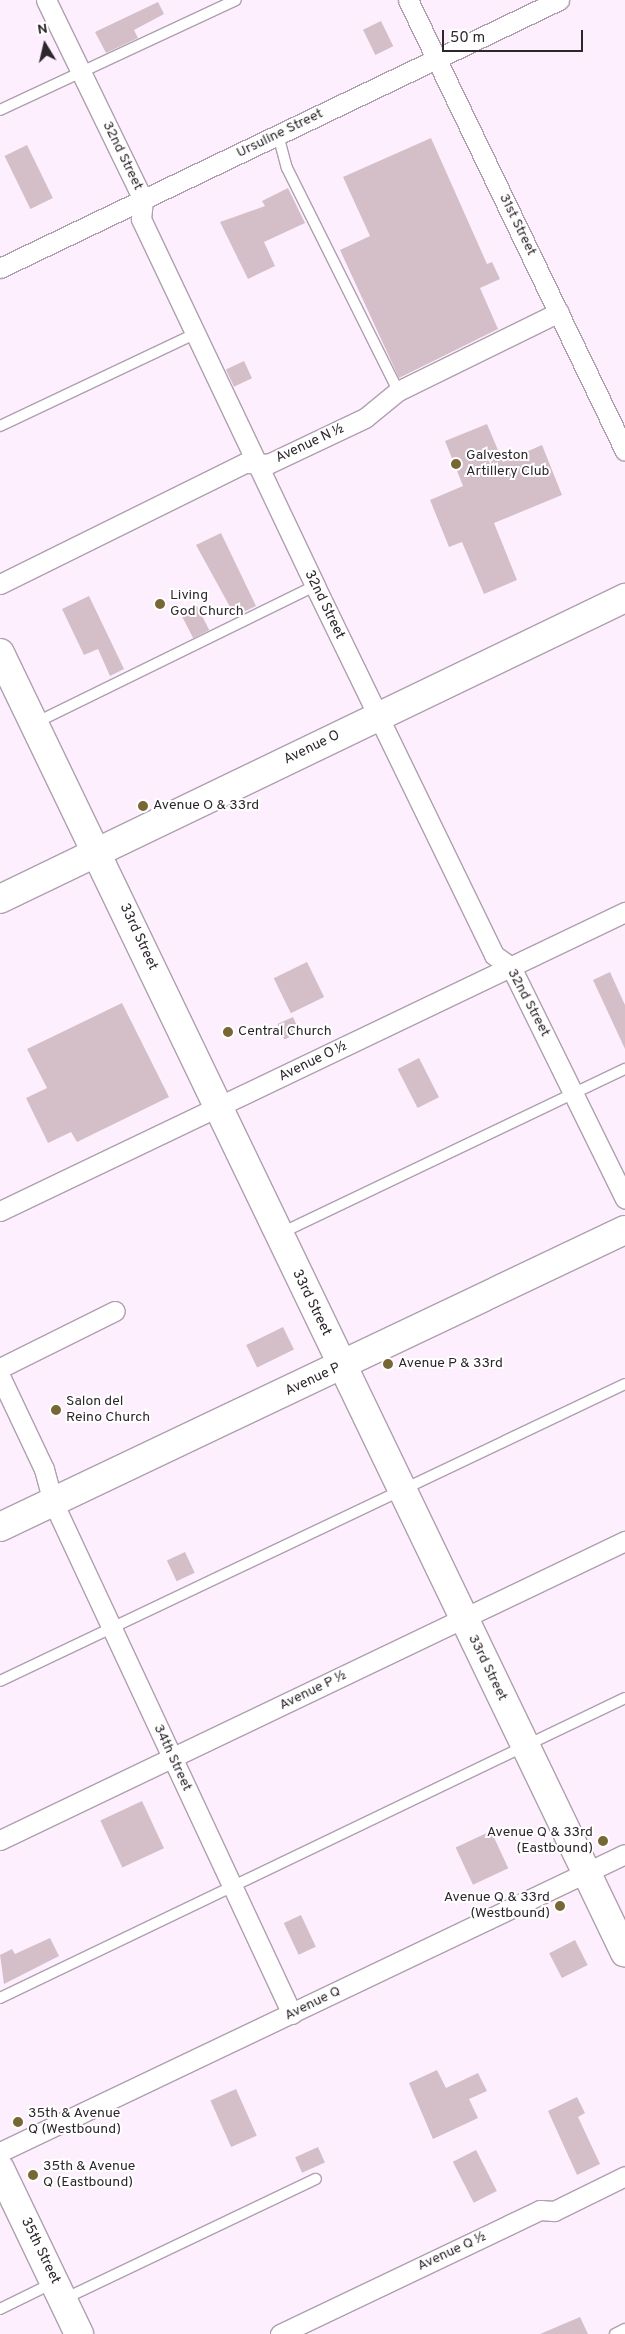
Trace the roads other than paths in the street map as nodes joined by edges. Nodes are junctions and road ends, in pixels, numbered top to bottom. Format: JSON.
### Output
{"nodes":[{"id":1,"x":46,"y":0,"type":"edge"},
{"id":2,"x":236,"y":0,"type":"edge"},
{"id":3,"x":408,"y":0,"type":"edge"},
{"id":4,"x":559,"y":0,"type":"edge"},
{"id":5,"x":436,"y":59,"type":"junction"},
{"id":6,"x":82,"y":73,"type":"junction"},
{"id":7,"x":0,"y":110,"type":"edge"},
{"id":8,"x":278,"y":135,"type":"junction"},
{"id":9,"x":143,"y":200,"type":"junction"},
{"id":10,"x":0,"y":268,"type":"edge"},
{"id":11,"x":559,"y":312,"type":"junction"},
{"id":12,"x":195,"y":334,"type":"junction"},
{"id":13,"x":398,"y":391,"type":"junction"},
{"id":14,"x":0,"y":426,"type":"edge"},
{"id":15,"x":625,"y":451,"type":"edge"},
{"id":16,"x":257,"y":463,"type":"junction"},
{"id":17,"x":0,"y":584,"type":"edge"},
{"id":18,"x":315,"y":586,"type":"junction"},
{"id":19,"x":625,"y":598,"type":"edge"},
{"id":20,"x":0,"y":653,"type":"edge"},
{"id":21,"x":379,"y":716,"type":"junction"},
{"id":22,"x":34,"y":723,"type":"junction"},
{"id":23,"x":98,"y":852,"type":"junction"},
{"id":24,"x":0,"y":899,"type":"edge"},
{"id":25,"x":625,"y":912,"type":"edge"},
{"id":26,"x":511,"y":967,"type":"junction"},
{"id":27,"x":625,"y":1069,"type":"edge"},
{"id":28,"x":574,"y":1093,"type":"junction"},
{"id":29,"x":218,"y":1108,"type":"junction"},
{"id":30,"x":625,"y":1199,"type":"edge"},
{"id":31,"x":0,"y":1211,"type":"edge"},
{"id":32,"x":625,"y":1230,"type":"edge"},
{"id":33,"x":278,"y":1235,"type":"junction"},
{"id":34,"x":115,"y":1311,"type":"dead end"},
{"id":35,"x":342,"y":1367,"type":"junction"},
{"id":36,"x":0,"y":1368,"type":"edge"},
{"id":37,"x":0,"y":1376,"type":"edge"},
{"id":38,"x":625,"y":1384,"type":"edge"},
{"id":39,"x":402,"y":1491,"type":"junction"},
{"id":40,"x":53,"y":1502,"type":"junction"},
{"id":41,"x":0,"y":1527,"type":"edge"},
{"id":42,"x":625,"y":1541,"type":"edge"},
{"id":43,"x":463,"y":1618,"type":"junction"},
{"id":44,"x":111,"y":1629,"type":"junction"},
{"id":45,"x":0,"y":1681,"type":"edge"},
{"id":46,"x":625,"y":1698,"type":"edge"},
{"id":47,"x":525,"y":1747,"type":"junction"},
{"id":48,"x":172,"y":1758,"type":"junction"},
{"id":49,"x":0,"y":1840,"type":"edge"},
{"id":50,"x":625,"y":1854,"type":"edge"},
{"id":51,"x":586,"y":1872,"type":"junction"},
{"id":52,"x":233,"y":1887,"type":"junction"},
{"id":53,"x":625,"y":1953,"type":"edge"},
{"id":54,"x":0,"y":1998,"type":"edge"},
{"id":55,"x":292,"y":2014,"type":"junction"},
{"id":56,"x":0,"y":2152,"type":"edge"},
{"id":57,"x":0,"y":2169,"type":"edge"},
{"id":58,"x":625,"y":2176,"type":"edge"},
{"id":59,"x":316,"y":2178,"type":"dead end"},
{"id":60,"x":58,"y":2291,"type":"junction"},
{"id":61,"x":0,"y":2309,"type":"edge"},
{"id":62,"x":625,"y":2330,"type":"edge"},
{"id":63,"x":79,"y":2334,"type":"edge"},
{"id":64,"x":280,"y":2334,"type":"edge"},
{"id":65,"x":615,"y":2334,"type":"edge"}],
"edges":[{"from":1,"to":6,"type":"street","name":"32nd Street"},
{"from":2,"to":6,"type":"lane"},
{"from":3,"to":5,"type":"street","name":"31st Street"},
{"from":4,"to":5,"type":"street","name":"Ursuline Street"},
{"from":5,"to":8,"type":"street","name":"Ursuline Street"},
{"from":5,"to":11,"type":"street","name":"31st Street"},
{"from":6,"to":7,"type":"lane"},
{"from":6,"to":9,"type":"street","name":"32nd Street"},
{"from":8,"to":9,"type":"street","name":"Ursuline Street"},
{"from":8,"to":13,"type":"lane"},
{"from":9,"to":10,"type":"street","name":"Ursuline Street"},
{"from":9,"to":12,"type":"street","name":"32nd Street"},
{"from":11,"to":13,"type":"street","name":"Avenue N ½"},
{"from":11,"to":15,"type":"street","name":"31st Street"},
{"from":12,"to":14,"type":"lane"},
{"from":12,"to":16,"type":"street","name":"32nd Street"},
{"from":13,"to":16,"type":"street","name":"Avenue N ½"},
{"from":16,"to":17,"type":"street","name":"Avenue N ½"},
{"from":16,"to":18,"type":"street","name":"32nd Street"},
{"from":18,"to":21,"type":"street","name":"32nd Street"},
{"from":18,"to":22,"type":"lane"},
{"from":19,"to":21,"type":"street","name":"Avenue O"},
{"from":20,"to":22,"type":"street","name":"33rd Street"},
{"from":21,"to":23,"type":"street","name":"Avenue O"},
{"from":21,"to":26,"type":"street","name":"32nd Street"},
{"from":22,"to":23,"type":"street","name":"33rd Street"},
{"from":23,"to":24,"type":"street","name":"Avenue O"},
{"from":23,"to":29,"type":"street","name":"33rd Street"},
{"from":25,"to":26,"type":"street","name":"Avenue O ½"},
{"from":26,"to":28,"type":"street","name":"32nd Street"},
{"from":26,"to":29,"type":"street","name":"Avenue O ½"},
{"from":27,"to":28,"type":"lane"},
{"from":28,"to":30,"type":"street","name":"32nd Street"},
{"from":28,"to":33,"type":"lane"},
{"from":29,"to":31,"type":"street","name":"Avenue O ½"},
{"from":29,"to":33,"type":"street","name":"33rd Street"},
{"from":32,"to":35,"type":"street","name":"Avenue P"},
{"from":33,"to":35,"type":"street","name":"33rd Street"},
{"from":34,"to":36,"type":"street"},
{"from":35,"to":39,"type":"street","name":"33rd Street"},
{"from":35,"to":40,"type":"street","name":"Avenue P"},
{"from":37,"to":40,"type":"street","name":"34th Street"},
{"from":38,"to":39,"type":"lane"},
{"from":39,"to":43,"type":"street","name":"33rd Street"},
{"from":39,"to":44,"type":"lane"},
{"from":40,"to":41,"type":"street","name":"Avenue P"},
{"from":40,"to":44,"type":"street","name":"34th Street"},
{"from":42,"to":43,"type":"street","name":"Avenue P ½"},
{"from":43,"to":47,"type":"street","name":"33rd Street"},
{"from":43,"to":48,"type":"street","name":"Avenue P ½"},
{"from":44,"to":45,"type":"lane"},
{"from":44,"to":48,"type":"street","name":"34th Street"},
{"from":46,"to":47,"type":"lane"},
{"from":47,"to":51,"type":"street","name":"33rd Street"},
{"from":47,"to":52,"type":"lane"},
{"from":48,"to":49,"type":"street","name":"Avenue P ½"},
{"from":48,"to":52,"type":"street","name":"34th Street"},
{"from":50,"to":51,"type":"street","name":"Avenue Q"},
{"from":51,"to":53,"type":"street","name":"33rd Street"},
{"from":51,"to":55,"type":"street","name":"Avenue Q"},
{"from":52,"to":54,"type":"lane"},
{"from":52,"to":55,"type":"street","name":"34th Street"},
{"from":55,"to":56,"type":"street","name":"Avenue Q"},
{"from":57,"to":60,"type":"street","name":"35th Street"},
{"from":58,"to":64,"type":"street","name":"Avenue Q ½"},
{"from":59,"to":60,"type":"lane"},
{"from":60,"to":61,"type":"lane"},
{"from":60,"to":63,"type":"street","name":"35th Street"},
{"from":62,"to":65,"type":"lane"}]}
